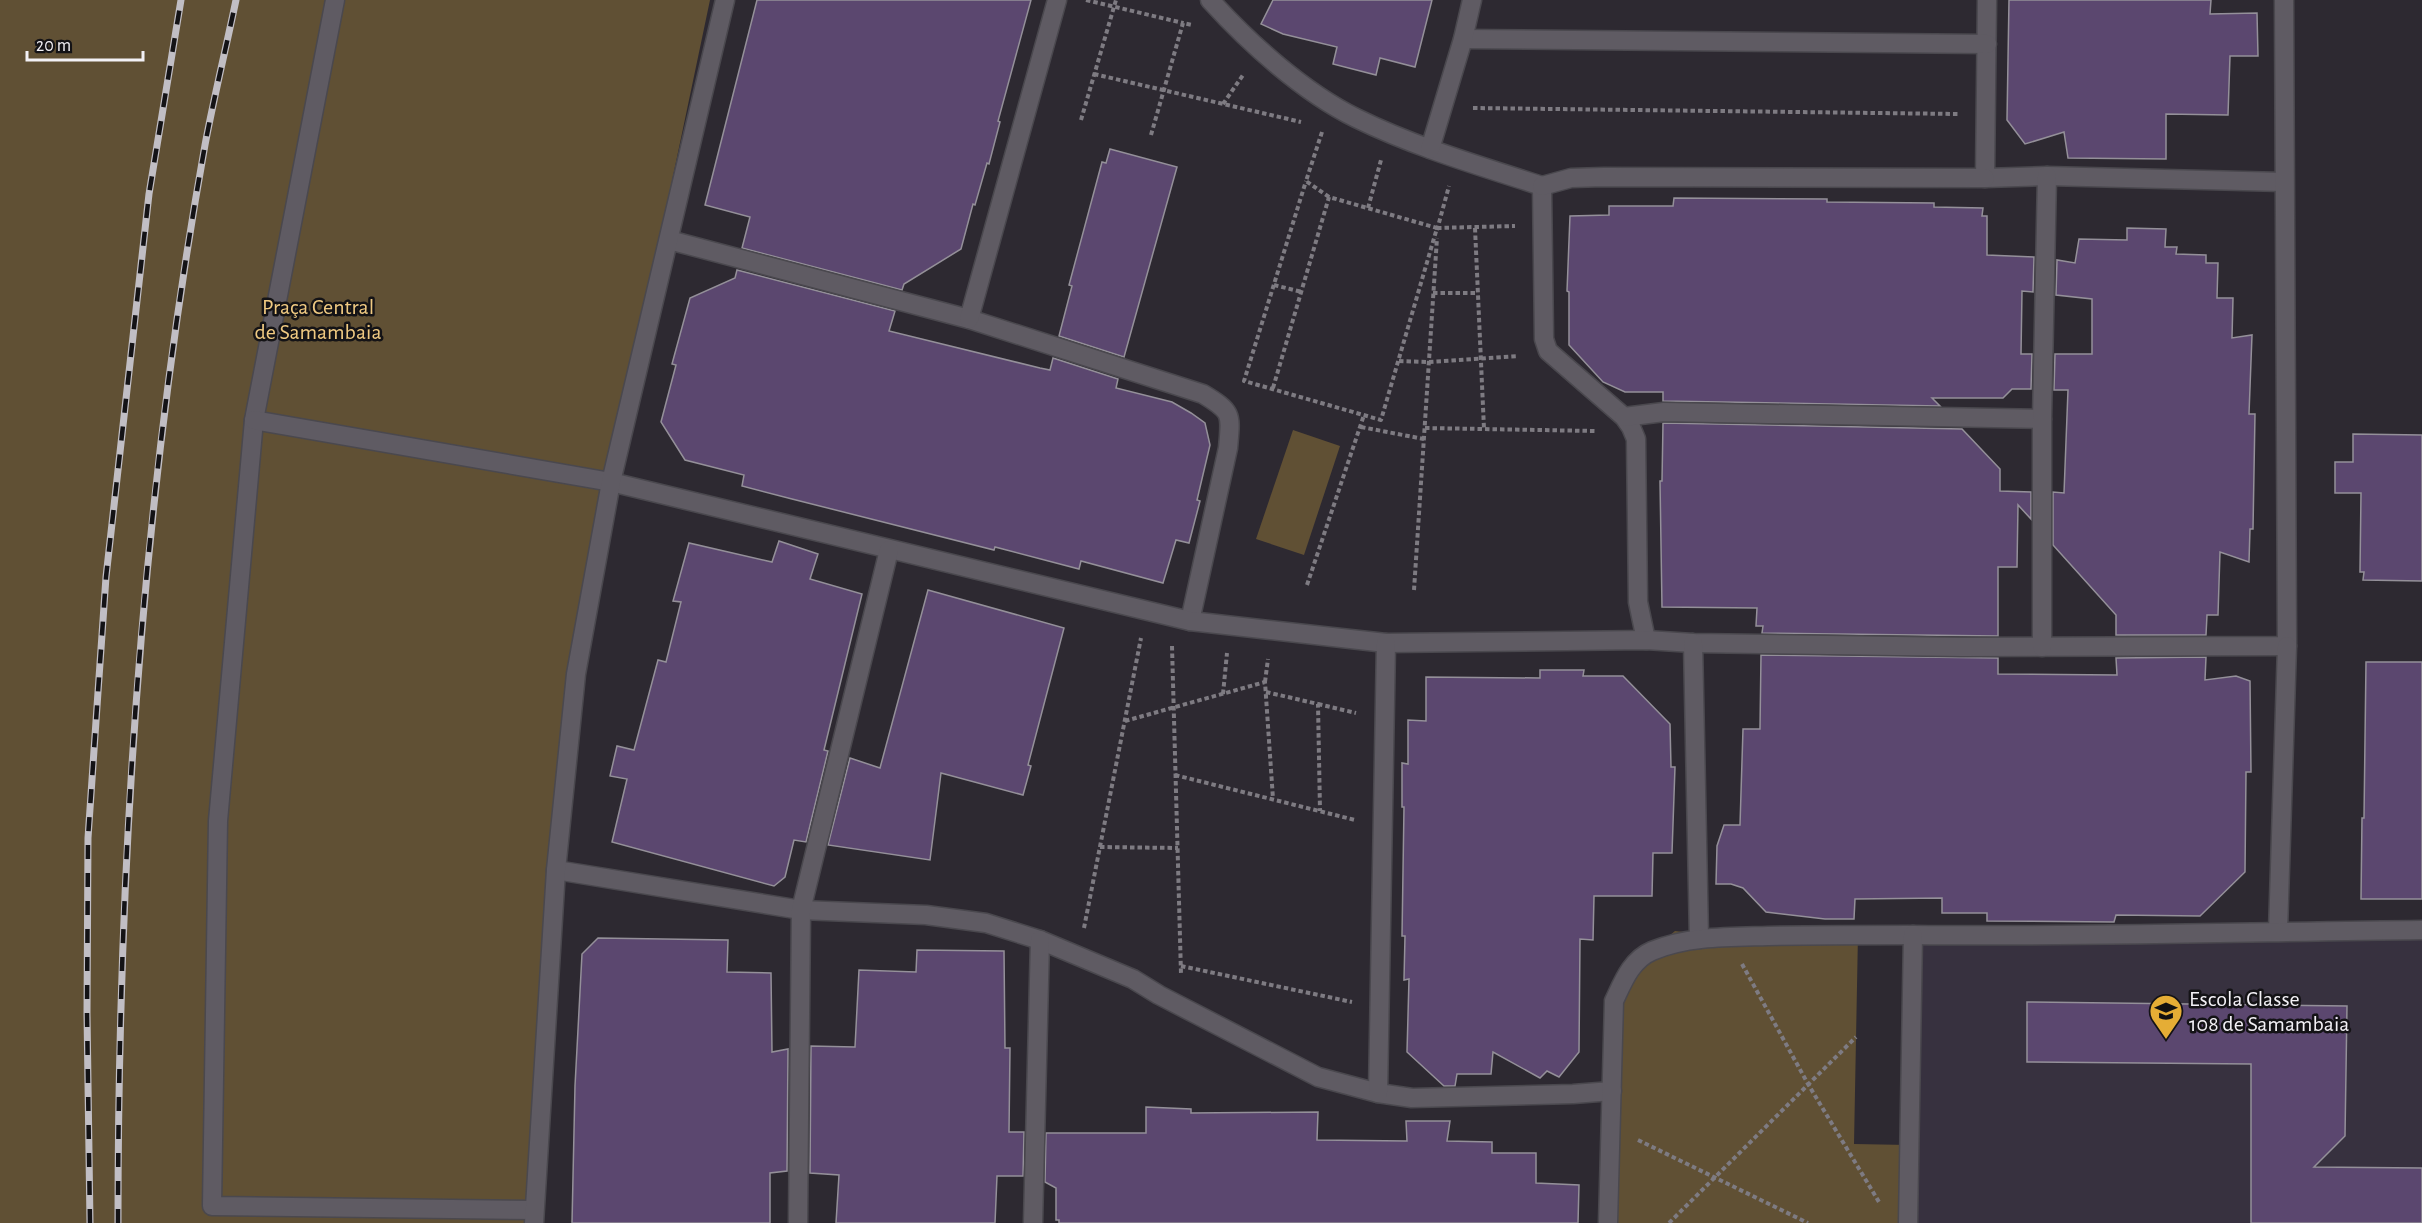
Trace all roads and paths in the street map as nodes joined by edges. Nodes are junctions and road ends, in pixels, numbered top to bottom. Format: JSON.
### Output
{"nodes":[{"id":1,"x":335,"y":0,"type":"edge"},
{"id":2,"x":725,"y":0,"type":"edge"},
{"id":3,"x":1057,"y":0,"type":"edge"},
{"id":4,"x":1086,"y":0,"type":"edge"},
{"id":5,"x":1116,"y":0,"type":"edge"},
{"id":6,"x":1210,"y":0,"type":"edge"},
{"id":7,"x":1472,"y":0,"type":"edge"},
{"id":8,"x":1987,"y":0,"type":"edge"},
{"id":9,"x":2284,"y":0,"type":"edge"},
{"id":10,"x":1114,"y":7,"type":"junction"},
{"id":11,"x":1183,"y":23,"type":"junction"},
{"id":12,"x":1194,"y":25,"type":"dead end"},
{"id":13,"x":1463,"y":39,"type":"junction"},
{"id":14,"x":1987,"y":44,"type":"junction"},
{"id":15,"x":1246,"y":70,"type":"dead end"},
{"id":16,"x":1094,"y":74,"type":"junction"},
{"id":17,"x":1164,"y":90,"type":"junction"},
{"id":18,"x":1223,"y":104,"type":"junction"},
{"id":19,"x":1473,"y":108,"type":"dead end"},
{"id":20,"x":1967,"y":114,"type":"dead end"},
{"id":21,"x":1081,"y":120,"type":"dead end"},
{"id":22,"x":1304,"y":123,"type":"dead end"},
{"id":23,"x":1324,"y":127,"type":"dead end"},
{"id":24,"x":1151,"y":135,"type":"dead end"},
{"id":25,"x":1430,"y":149,"type":"junction"},
{"id":26,"x":1382,"y":156,"type":"dead end"},
{"id":27,"x":2047,"y":176,"type":"junction"},
{"id":28,"x":1985,"y":178,"type":"junction"},
{"id":29,"x":1451,"y":179,"type":"dead end"},
{"id":30,"x":1306,"y":181,"type":"junction"},
{"id":31,"x":2283,"y":182,"type":"junction"},
{"id":32,"x":1542,"y":186,"type":"junction"},
{"id":33,"x":1329,"y":197,"type":"junction"},
{"id":34,"x":1368,"y":208,"type":"junction"},
{"id":35,"x":1519,"y":226,"type":"dead end"},
{"id":36,"x":1437,"y":228,"type":"junction"},
{"id":37,"x":1475,"y":228,"type":"dead end"},
{"id":38,"x":669,"y":240,"type":"junction"},
{"id":39,"x":1274,"y":285,"type":"junction"},
{"id":40,"x":1302,"y":292,"type":"junction"},
{"id":41,"x":1477,"y":293,"type":"junction"},
{"id":42,"x":1433,"y":294,"type":"junction"},
{"id":43,"x":969,"y":319,"type":"junction"},
{"id":44,"x":1526,"y":356,"type":"dead end"},
{"id":45,"x":1480,"y":358,"type":"junction"},
{"id":46,"x":1399,"y":361,"type":"junction"},
{"id":47,"x":1429,"y":362,"type":"junction"},
{"id":48,"x":1273,"y":388,"type":"junction"},
{"id":49,"x":1365,"y":415,"type":"junction"},
{"id":50,"x":1624,"y":417,"type":"junction"},
{"id":51,"x":2042,"y":419,"type":"junction"},
{"id":52,"x":254,"y":420,"type":"junction"},
{"id":53,"x":1361,"y":427,"type":"junction"},
{"id":54,"x":1425,"y":428,"type":"junction"},
{"id":55,"x":1484,"y":429,"type":"junction"},
{"id":56,"x":1596,"y":431,"type":"dead end"},
{"id":57,"x":1424,"y":439,"type":"junction"},
{"id":58,"x":611,"y":482,"type":"junction"},
{"id":59,"x":889,"y":550,"type":"junction"},
{"id":60,"x":1307,"y":585,"type":"dead end"},
{"id":61,"x":1414,"y":590,"type":"dead end"},
{"id":62,"x":1190,"y":621,"type":"junction"},
{"id":63,"x":1142,"y":634,"type":"dead end"},
{"id":64,"x":1646,"y":640,"type":"junction"},
{"id":65,"x":1172,"y":643,"type":"dead end"},
{"id":66,"x":1386,"y":643,"type":"junction"},
{"id":67,"x":1693,"y":643,"type":"junction"},
{"id":68,"x":1228,"y":644,"type":"dead end"},
{"id":69,"x":2287,"y":646,"type":"junction"},
{"id":70,"x":2042,"y":647,"type":"junction"},
{"id":71,"x":1269,"y":653,"type":"dead end"},
{"id":72,"x":1266,"y":682,"type":"junction"},
{"id":73,"x":1266,"y":692,"type":"junction"},
{"id":74,"x":1223,"y":694,"type":"junction"},
{"id":75,"x":1318,"y":704,"type":"junction"},
{"id":76,"x":1173,"y":708,"type":"junction"},
{"id":77,"x":1361,"y":714,"type":"dead end"},
{"id":78,"x":1125,"y":721,"type":"junction"},
{"id":79,"x":1176,"y":776,"type":"junction"},
{"id":80,"x":1273,"y":799,"type":"junction"},
{"id":81,"x":1320,"y":811,"type":"junction"},
{"id":82,"x":1361,"y":821,"type":"dead end"},
{"id":83,"x":1100,"y":847,"type":"junction"},
{"id":84,"x":1178,"y":848,"type":"junction"},
{"id":85,"x":556,"y":870,"type":"junction"},
{"id":86,"x":801,"y":910,"type":"junction"},
{"id":87,"x":2422,"y":930,"type":"edge"},
{"id":88,"x":2277,"y":931,"type":"junction"},
{"id":89,"x":1083,"y":932,"type":"dead end"},
{"id":90,"x":1913,"y":935,"type":"junction"},
{"id":91,"x":1727,"y":937,"type":"junction"},
{"id":92,"x":1699,"y":939,"type":"junction"},
{"id":93,"x":1040,"y":940,"type":"junction"},
{"id":94,"x":1181,"y":966,"type":"junction"},
{"id":95,"x":1181,"y":984,"type":"dead end"},
{"id":96,"x":1360,"y":1003,"type":"dead end"},
{"id":97,"x":1856,"y":1037,"type":"dead end"},
{"id":98,"x":1808,"y":1084,"type":"junction"},
{"id":99,"x":1612,"y":1091,"type":"junction"},
{"id":100,"x":1378,"y":1094,"type":"junction"},
{"id":101,"x":1611,"y":1127,"type":"junction"},
{"id":102,"x":1716,"y":1178,"type":"junction"},
{"id":103,"x":1879,"y":1203,"type":"dead end"},
{"id":104,"x":534,"y":1216,"type":"edge"},
{"id":105,"x":798,"y":1223,"type":"edge"},
{"id":106,"x":1033,"y":1223,"type":"edge"},
{"id":107,"x":1608,"y":1223,"type":"edge"},
{"id":108,"x":1669,"y":1223,"type":"edge"},
{"id":109,"x":1808,"y":1223,"type":"edge"},
{"id":110,"x":1908,"y":1223,"type":"edge"}],
"edges":[{"from":1,"to":52,"type":"street"},
{"from":2,"to":38,"type":"street"},
{"from":3,"to":43,"type":"street"},
{"from":4,"to":10,"type":"path"},
{"from":5,"to":10,"type":"path"},
{"from":6,"to":25,"type":"street"},
{"from":7,"to":13,"type":"street"},
{"from":8,"to":14,"type":"street"},
{"from":9,"to":31,"type":"street"},
{"from":10,"to":11,"type":"path"},
{"from":10,"to":16,"type":"path"},
{"from":11,"to":12,"type":"path"},
{"from":11,"to":17,"type":"path"},
{"from":13,"to":14,"type":"street"},
{"from":13,"to":25,"type":"street"},
{"from":14,"to":28,"type":"street"},
{"from":15,"to":18,"type":"path"},
{"from":16,"to":17,"type":"path"},
{"from":16,"to":21,"type":"path"},
{"from":17,"to":18,"type":"path"},
{"from":17,"to":24,"type":"path"},
{"from":18,"to":22,"type":"path"},
{"from":19,"to":20,"type":"path"},
{"from":23,"to":30,"type":"path"},
{"from":25,"to":32,"type":"street"},
{"from":26,"to":34,"type":"path"},
{"from":27,"to":28,"type":"street"},
{"from":27,"to":31,"type":"street"},
{"from":27,"to":51,"type":"street"},
{"from":28,"to":32,"type":"street"},
{"from":29,"to":36,"type":"path"},
{"from":30,"to":33,"type":"path"},
{"from":30,"to":39,"type":"path"},
{"from":31,"to":69,"type":"street"},
{"from":32,"to":50,"type":"street"},
{"from":33,"to":34,"type":"path"},
{"from":33,"to":40,"type":"path"},
{"from":34,"to":36,"type":"path"},
{"from":35,"to":36,"type":"path"},
{"from":36,"to":42,"type":"path"},
{"from":36,"to":46,"type":"path"},
{"from":37,"to":41,"type":"path"},
{"from":38,"to":43,"type":"street"},
{"from":38,"to":58,"type":"street"},
{"from":39,"to":40,"type":"path"},
{"from":39,"to":48,"type":"path"},
{"from":40,"to":48,"type":"path"},
{"from":41,"to":42,"type":"path"},
{"from":41,"to":45,"type":"path"},
{"from":42,"to":47,"type":"path"},
{"from":43,"to":62,"type":"street"},
{"from":44,"to":45,"type":"path"},
{"from":45,"to":47,"type":"path"},
{"from":45,"to":55,"type":"path"},
{"from":46,"to":47,"type":"path"},
{"from":46,"to":49,"type":"path"},
{"from":47,"to":54,"type":"path"},
{"from":48,"to":49,"type":"path"},
{"from":49,"to":53,"type":"path"},
{"from":50,"to":51,"type":"street"},
{"from":50,"to":64,"type":"street"},
{"from":51,"to":70,"type":"street"},
{"from":52,"to":58,"type":"street"},
{"from":52,"to":104,"type":"street"},
{"from":53,"to":57,"type":"path"},
{"from":53,"to":60,"type":"path"},
{"from":54,"to":55,"type":"path"},
{"from":54,"to":57,"type":"path"},
{"from":55,"to":56,"type":"path"},
{"from":57,"to":61,"type":"path"},
{"from":58,"to":59,"type":"street"},
{"from":58,"to":85,"type":"street"},
{"from":59,"to":62,"type":"street"},
{"from":59,"to":86,"type":"street"},
{"from":62,"to":66,"type":"street"},
{"from":63,"to":78,"type":"path"},
{"from":64,"to":66,"type":"street"},
{"from":64,"to":67,"type":"street"},
{"from":65,"to":76,"type":"path"},
{"from":66,"to":100,"type":"street"},
{"from":67,"to":70,"type":"street"},
{"from":67,"to":92,"type":"street"},
{"from":68,"to":74,"type":"path"},
{"from":69,"to":70,"type":"street"},
{"from":69,"to":88,"type":"street"},
{"from":71,"to":72,"type":"path"},
{"from":72,"to":73,"type":"path"},
{"from":72,"to":74,"type":"path"},
{"from":73,"to":75,"type":"path"},
{"from":73,"to":80,"type":"path"},
{"from":74,"to":76,"type":"path"},
{"from":75,"to":77,"type":"path"},
{"from":75,"to":81,"type":"path"},
{"from":76,"to":78,"type":"path"},
{"from":76,"to":79,"type":"path"},
{"from":78,"to":83,"type":"path"},
{"from":79,"to":80,"type":"path"},
{"from":79,"to":84,"type":"path"},
{"from":80,"to":81,"type":"path"},
{"from":81,"to":82,"type":"path"},
{"from":83,"to":84,"type":"path"},
{"from":83,"to":89,"type":"path"},
{"from":84,"to":94,"type":"path"},
{"from":85,"to":86,"type":"street"},
{"from":85,"to":104,"type":"street"},
{"from":86,"to":93,"type":"street"},
{"from":86,"to":105,"type":"street"},
{"from":87,"to":88,"type":"street"},
{"from":88,"to":90,"type":"street"},
{"from":90,"to":91,"type":"street"},
{"from":90,"to":110,"type":"street"},
{"from":91,"to":92,"type":"street"},
{"from":91,"to":98,"type":"path"},
{"from":92,"to":99,"type":"street"},
{"from":93,"to":100,"type":"street"},
{"from":93,"to":106,"type":"street"},
{"from":94,"to":95,"type":"path"},
{"from":94,"to":96,"type":"path"},
{"from":97,"to":98,"type":"path"},
{"from":98,"to":102,"type":"path"},
{"from":98,"to":103,"type":"path"},
{"from":99,"to":100,"type":"street"},
{"from":99,"to":101,"type":"street"},
{"from":101,"to":102,"type":"path"},
{"from":101,"to":107,"type":"street"},
{"from":102,"to":108,"type":"path"},
{"from":102,"to":109,"type":"path"}]}
